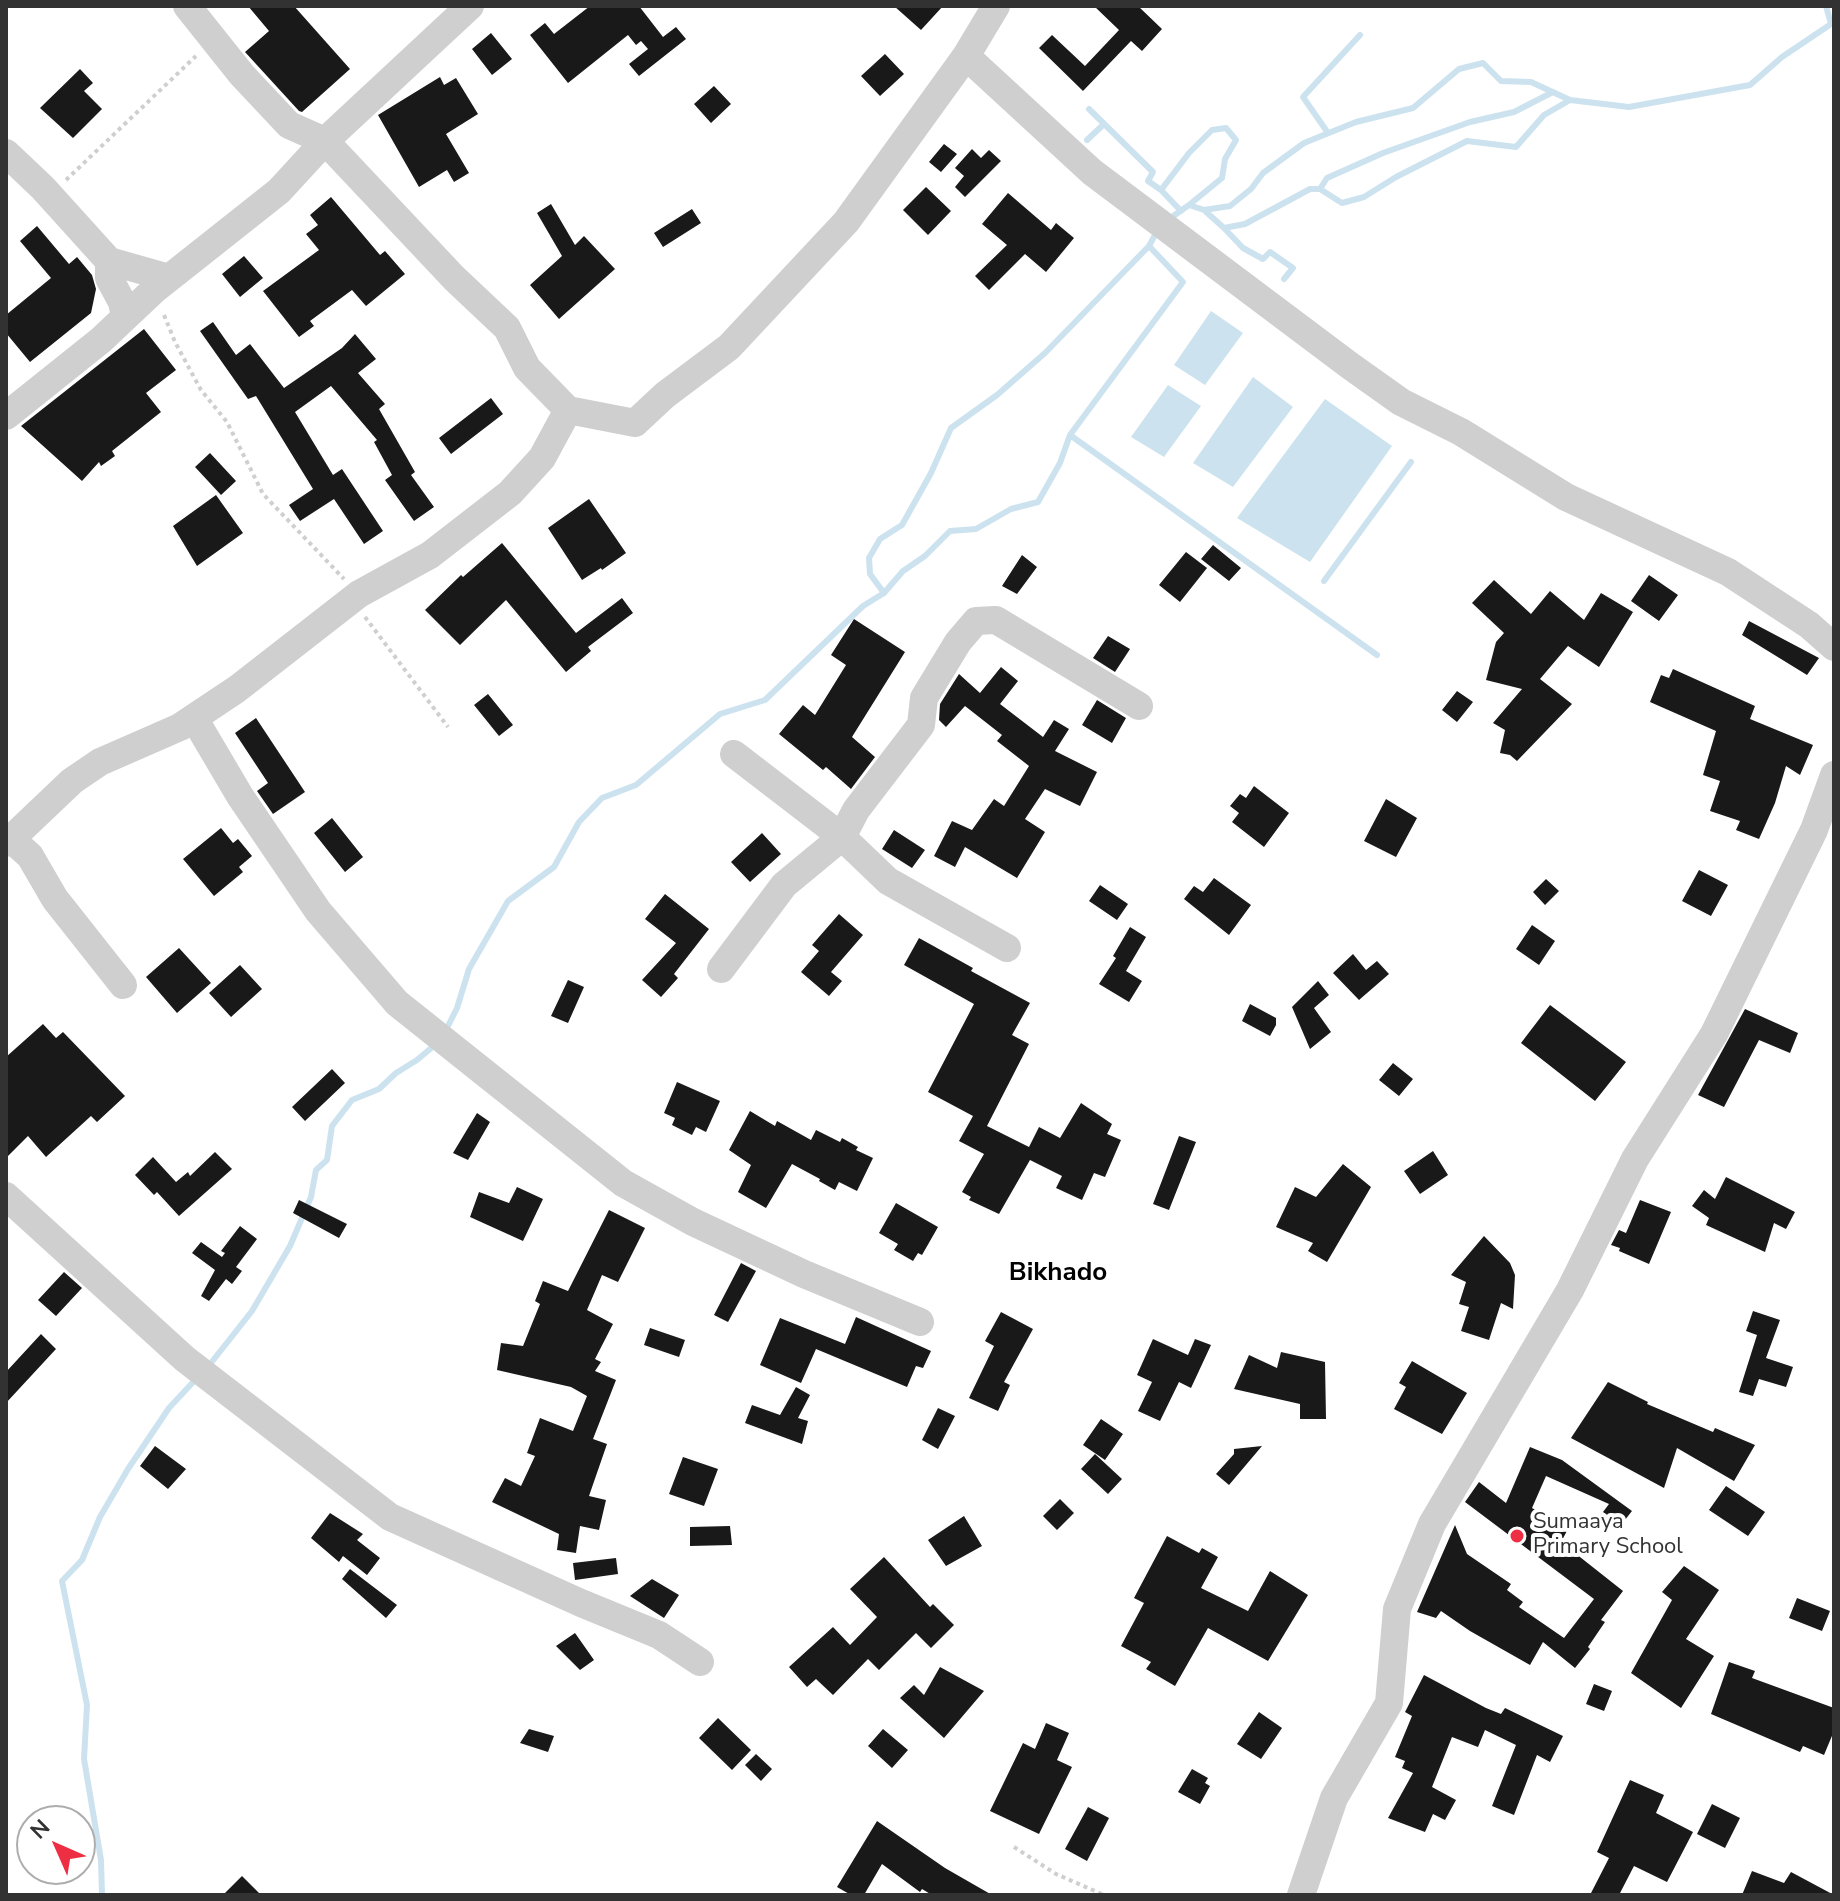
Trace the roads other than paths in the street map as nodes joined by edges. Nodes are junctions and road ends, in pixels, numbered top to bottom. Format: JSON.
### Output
{"nodes":[{"id":1,"x":187,"y":6,"type":"edge"},
{"id":2,"x":470,"y":6,"type":"edge"},
{"id":3,"x":996,"y":6,"type":"edge"},
{"id":4,"x":966,"y":56,"type":"junction"},
{"id":5,"x":325,"y":141,"type":"junction"},
{"id":6,"x":6,"y":153,"type":"edge"},
{"id":7,"x":109,"y":261,"type":"junction"},
{"id":8,"x":161,"y":284,"type":"junction"},
{"id":9,"x":125,"y":317,"type":"junction"},
{"id":10,"x":568,"y":410,"type":"junction"},
{"id":11,"x":6,"y":416,"type":"edge"},
{"id":12,"x":1834,"y":647,"type":"edge"},
{"id":13,"x":1139,"y":706,"type":"dead end"},
{"id":14,"x":194,"y":718,"type":"junction"},
{"id":15,"x":734,"y":754,"type":"dead end"},
{"id":16,"x":1834,"y":775,"type":"edge"},
{"id":17,"x":842,"y":837,"type":"junction"},
{"id":18,"x":9,"y":841,"type":"edge"},
{"id":19,"x":1007,"y":948,"type":"dead end"},
{"id":20,"x":721,"y":969,"type":"dead end"},
{"id":21,"x":123,"y":985,"type":"dead end"},
{"id":22,"x":6,"y":1196,"type":"edge"},
{"id":23,"x":920,"y":1322,"type":"dead end"},
{"id":24,"x":700,"y":1662,"type":"dead end"},
{"id":25,"x":1301,"y":1895,"type":"edge"}],
"edges":[{"from":1,"to":5,"type":"street"},
{"from":2,"to":5,"type":"street"},
{"from":3,"to":4,"type":"street"},
{"from":4,"to":10,"type":"street"},
{"from":4,"to":12,"type":"street"},
{"from":5,"to":8,"type":"street"},
{"from":5,"to":10,"type":"street"},
{"from":6,"to":7,"type":"street"},
{"from":7,"to":8,"type":"street"},
{"from":7,"to":9,"type":"street"},
{"from":8,"to":9,"type":"street"},
{"from":9,"to":11,"type":"street"},
{"from":10,"to":14,"type":"street"},
{"from":13,"to":17,"type":"street"},
{"from":14,"to":18,"type":"street"},
{"from":14,"to":23,"type":"street"},
{"from":15,"to":17,"type":"street"},
{"from":16,"to":25,"type":"street"},
{"from":17,"to":19,"type":"street"},
{"from":17,"to":20,"type":"street"},
{"from":18,"to":21,"type":"street"},
{"from":22,"to":24,"type":"street"}]}
